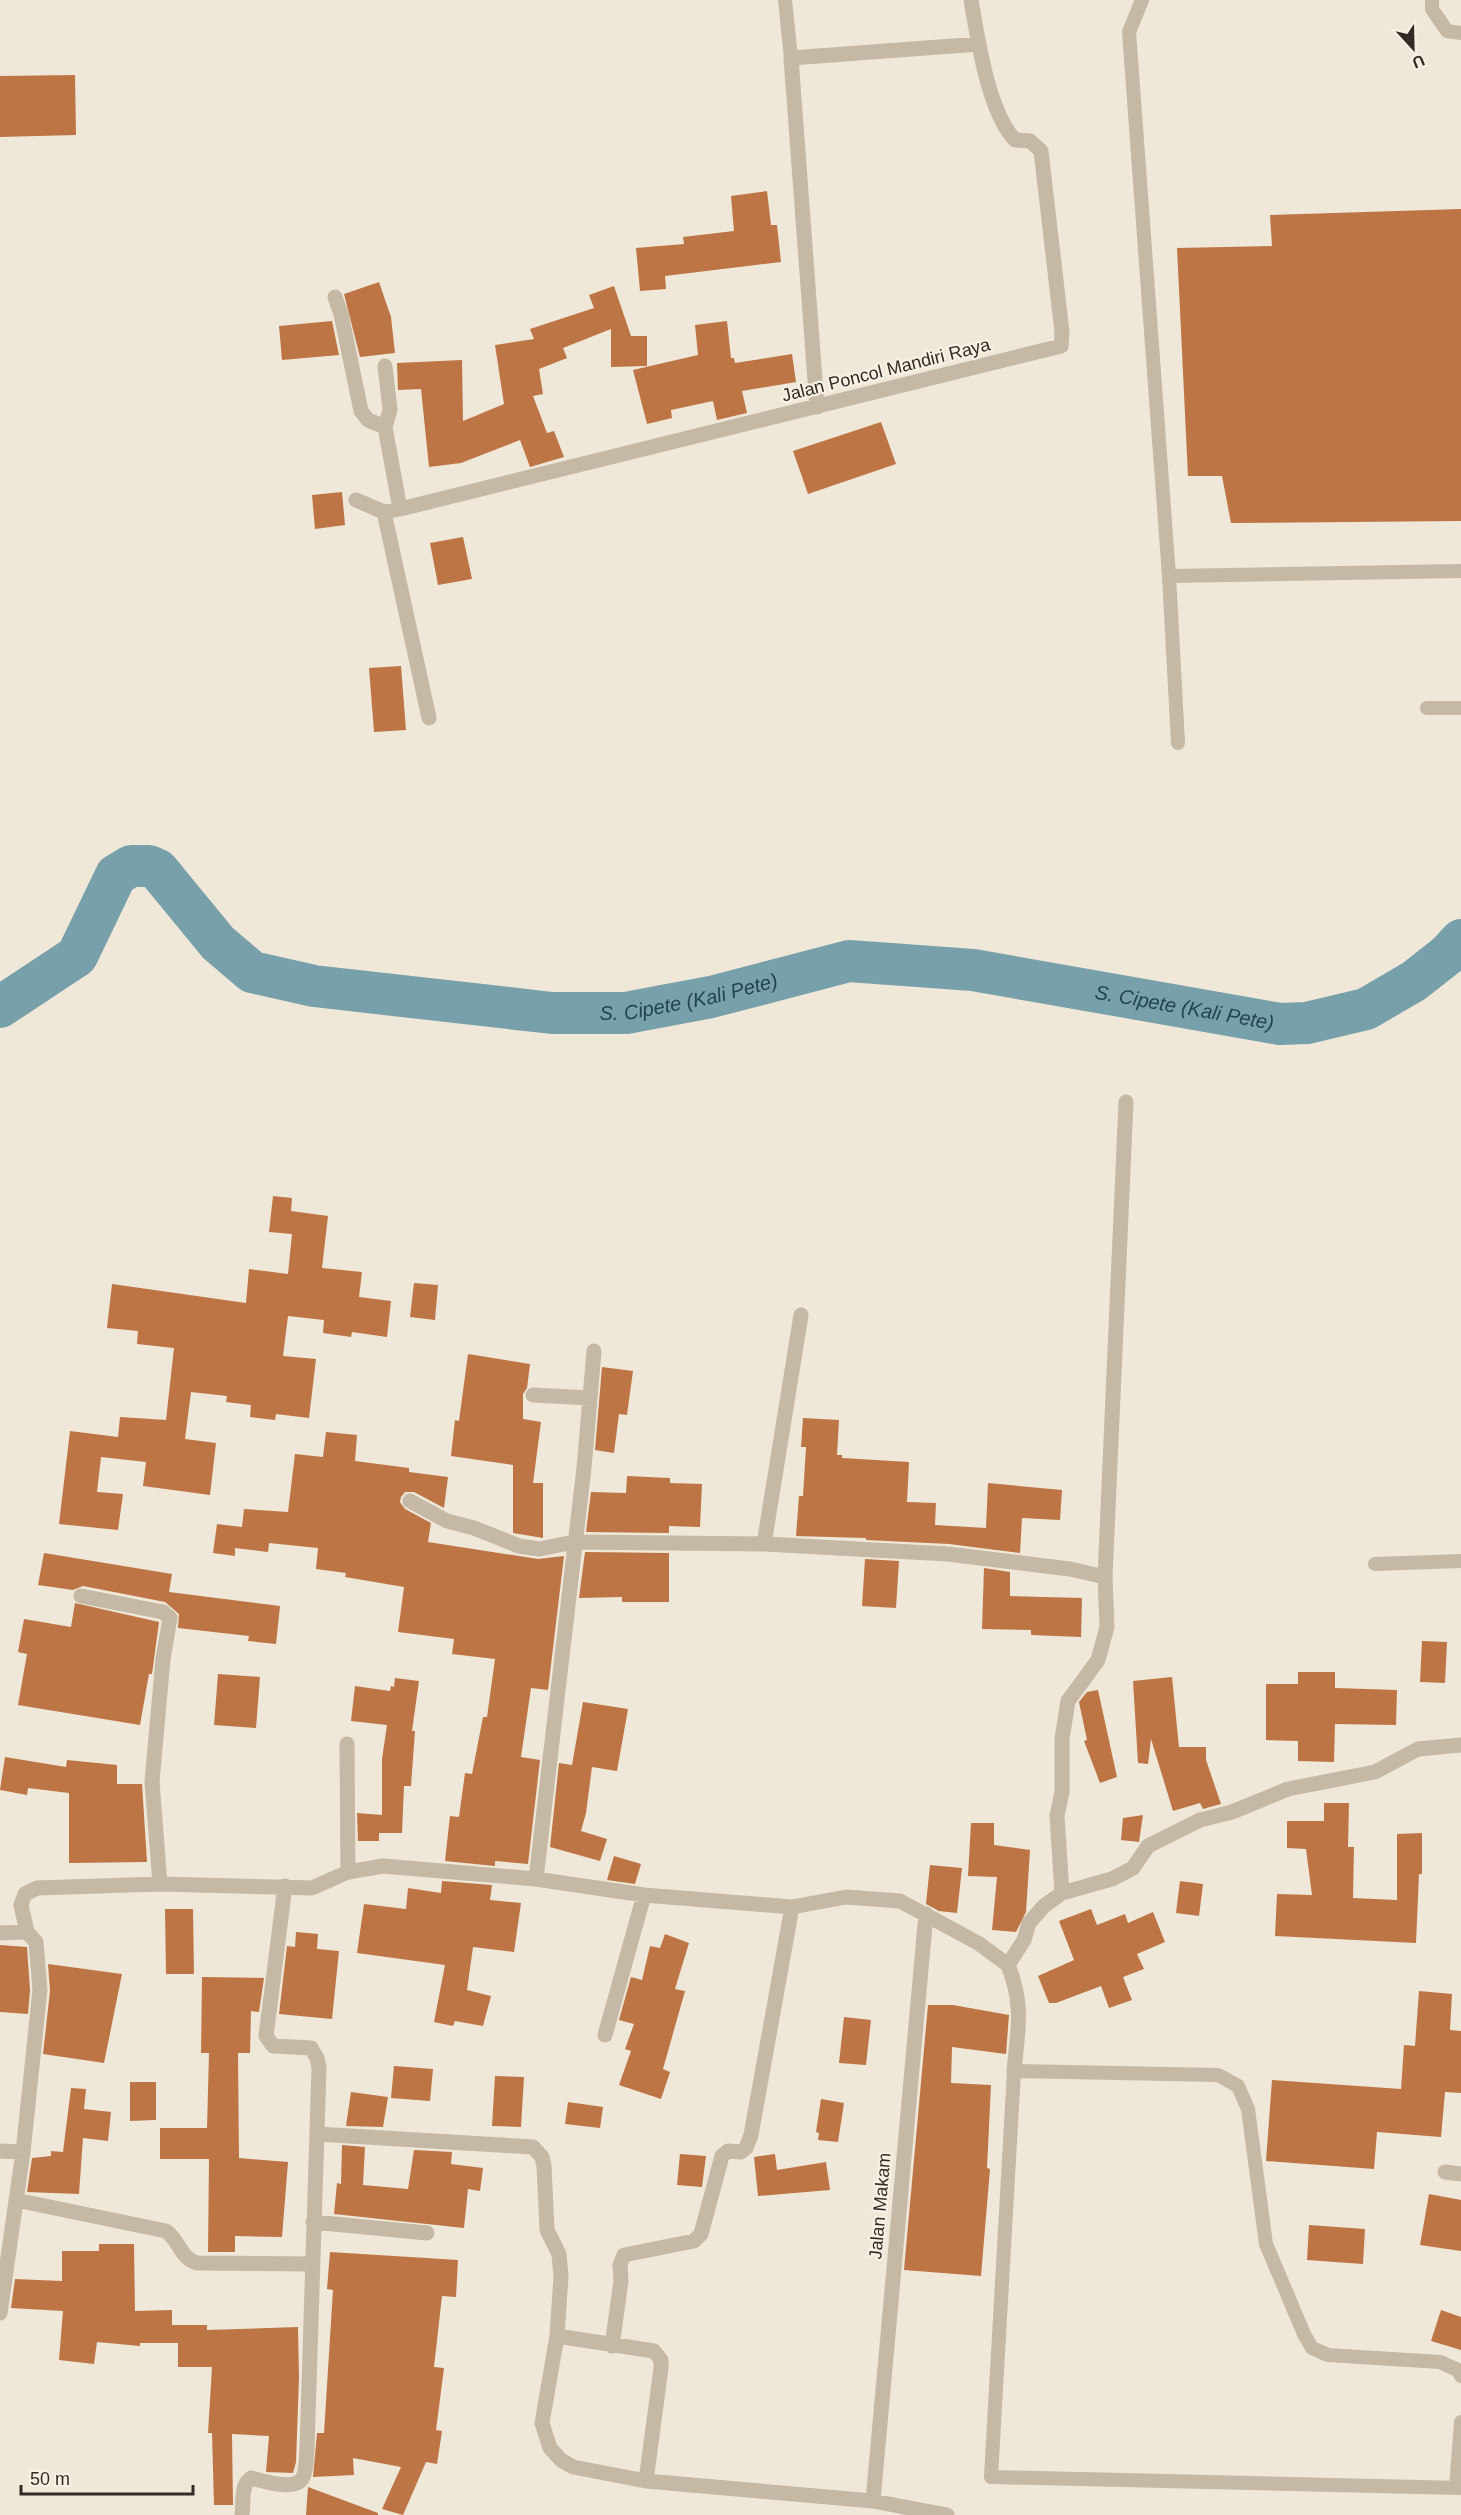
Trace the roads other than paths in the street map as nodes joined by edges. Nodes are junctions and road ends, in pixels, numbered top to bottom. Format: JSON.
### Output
{"nodes":[{"id":1,"x":785,"y":0,"type":"edge"},
{"id":2,"x":971,"y":0,"type":"edge"},
{"id":3,"x":1142,"y":0,"type":"edge"},
{"id":4,"x":1432,"y":0,"type":"edge"},
{"id":5,"x":1461,"y":33,"type":"edge"},
{"id":6,"x":978,"y":44,"type":"junction"},
{"id":7,"x":791,"y":58,"type":"junction"},
{"id":8,"x":334,"y":297,"type":"dead end"},
{"id":9,"x":385,"y":366,"type":"dead end"},
{"id":10,"x":817,"y":407,"type":"junction"},
{"id":11,"x":385,"y":427,"type":"junction"},
{"id":12,"x":356,"y":501,"type":"dead end"},
{"id":13,"x":392,"y":511,"type":"junction"},
{"id":14,"x":1461,"y":571,"type":"edge"},
{"id":15,"x":1169,"y":576,"type":"junction"},
{"id":16,"x":1427,"y":708,"type":"dead end"},
{"id":17,"x":1461,"y":708,"type":"edge"},
{"id":18,"x":429,"y":718,"type":"dead end"},
{"id":19,"x":1178,"y":743,"type":"dead end"},
{"id":20,"x":1126,"y":1102,"type":"dead end"},
{"id":21,"x":801,"y":1315,"type":"dead end"},
{"id":22,"x":594,"y":1351,"type":"dead end"},
{"id":23,"x":533,"y":1395,"type":"dead end"},
{"id":24,"x":590,"y":1398,"type":"junction"},
{"id":25,"x":410,"y":1501,"type":"dead end"},
{"id":26,"x":574,"y":1542,"type":"junction"},
{"id":27,"x":764,"y":1544,"type":"junction"},
{"id":28,"x":1461,"y":1561,"type":"edge"},
{"id":29,"x":1375,"y":1564,"type":"dead end"},
{"id":30,"x":1105,"y":1577,"type":"junction"},
{"id":31,"x":81,"y":1596,"type":"dead end"},
{"id":32,"x":347,"y":1744,"type":"dead end"},
{"id":33,"x":1461,"y":1745,"type":"edge"},
{"id":34,"x":348,"y":1872,"type":"junction"},
{"id":35,"x":536,"y":1879,"type":"junction"},
{"id":36,"x":160,"y":1884,"type":"junction"},
{"id":37,"x":285,"y":1886,"type":"junction"},
{"id":38,"x":1062,"y":1893,"type":"junction"},
{"id":39,"x":644,"y":1895,"type":"junction"},
{"id":40,"x":792,"y":1907,"type":"junction"},
{"id":41,"x":926,"y":1914,"type":"junction"},
{"id":42,"x":27,"y":1932,"type":"junction"},
{"id":43,"x":0,"y":1933,"type":"edge"},
{"id":44,"x":1008,"y":1965,"type":"junction"},
{"id":45,"x":605,"y":2035,"type":"dead end"},
{"id":46,"x":1014,"y":2071,"type":"junction"},
{"id":47,"x":317,"y":2134,"type":"junction"},
{"id":48,"x":0,"y":2151,"type":"edge"},
{"id":49,"x":24,"y":2152,"type":"junction"},
{"id":50,"x":1445,"y":2172,"type":"dead end"},
{"id":51,"x":1461,"y":2174,"type":"edge"},
{"id":52,"x":16,"y":2200,"type":"junction"},
{"id":53,"x":314,"y":2222,"type":"junction"},
{"id":54,"x":427,"y":2233,"type":"dead end"},
{"id":55,"x":313,"y":2264,"type":"junction"},
{"id":56,"x":0,"y":2313,"type":"edge"},
{"id":57,"x":557,"y":2336,"type":"junction"},
{"id":58,"x":612,"y":2346,"type":"junction"},
{"id":59,"x":1461,"y":2376,"type":"edge"},
{"id":60,"x":1461,"y":2422,"type":"edge"},
{"id":61,"x":646,"y":2481,"type":"junction"},
{"id":62,"x":1458,"y":2488,"type":"edge"},
{"id":63,"x":873,"y":2501,"type":"junction"},
{"id":64,"x":242,"y":2515,"type":"edge"},
{"id":65,"x":947,"y":2515,"type":"edge"}],
"edges":[{"from":1,"to":7,"type":"lane"},
{"from":2,"to":6,"type":"street","name":"Jalan Poncol Mandiri Raya"},
{"from":3,"to":15,"type":"lane"},
{"from":4,"to":5,"type":"lane"},
{"from":6,"to":7,"type":"street"},
{"from":6,"to":10,"type":"street","name":"Jalan Poncol Mandiri Raya"},
{"from":7,"to":10,"type":"street"},
{"from":8,"to":11,"type":"street"},
{"from":9,"to":11,"type":"street"},
{"from":10,"to":13,"type":"street","name":"Jalan Poncol Mandiri Raya"},
{"from":11,"to":13,"type":"street"},
{"from":12,"to":13,"type":"street"},
{"from":13,"to":18,"type":"street"},
{"from":14,"to":15,"type":"lane"},
{"from":15,"to":19,"type":"lane"},
{"from":16,"to":17,"type":"lane"},
{"from":20,"to":30,"type":"street"},
{"from":21,"to":27,"type":"street"},
{"from":22,"to":24,"type":"street"},
{"from":23,"to":24,"type":"street"},
{"from":24,"to":26,"type":"street"},
{"from":25,"to":26,"type":"street"},
{"from":26,"to":27,"type":"street"},
{"from":26,"to":35,"type":"street"},
{"from":27,"to":30,"type":"street"},
{"from":28,"to":29,"type":"lane"},
{"from":30,"to":38,"type":"street"},
{"from":31,"to":36,"type":"street"},
{"from":32,"to":34,"type":"street"},
{"from":33,"to":38,"type":"street"},
{"from":34,"to":35,"type":"street"},
{"from":34,"to":37,"type":"street"},
{"from":35,"to":39,"type":"street"},
{"from":36,"to":37,"type":"street"},
{"from":36,"to":42,"type":"street"},
{"from":37,"to":47,"type":"street"},
{"from":38,"to":44,"type":"street"},
{"from":39,"to":40,"type":"street"},
{"from":39,"to":45,"type":"street"},
{"from":40,"to":41,"type":"street"},
{"from":40,"to":58,"type":"street"},
{"from":41,"to":44,"type":"street"},
{"from":41,"to":63,"type":"street","name":"Jalan Makam"},
{"from":42,"to":43,"type":"street"},
{"from":42,"to":49,"type":"street"},
{"from":44,"to":46,"type":"street"},
{"from":46,"to":59,"type":"lane"},
{"from":46,"to":62,"type":"lane"},
{"from":47,"to":53,"type":"street"},
{"from":47,"to":57,"type":"street"},
{"from":48,"to":49,"type":"street"},
{"from":49,"to":52,"type":"street"},
{"from":50,"to":51,"type":"street"},
{"from":52,"to":55,"type":"street"},
{"from":52,"to":56,"type":"street"},
{"from":53,"to":54,"type":"street"},
{"from":53,"to":55,"type":"street"},
{"from":55,"to":64,"type":"street"},
{"from":57,"to":58,"type":"street"},
{"from":57,"to":61,"type":"street"},
{"from":58,"to":61,"type":"street"},
{"from":60,"to":62,"type":"lane"},
{"from":61,"to":63,"type":"street"},
{"from":63,"to":65,"type":"street"}]}
